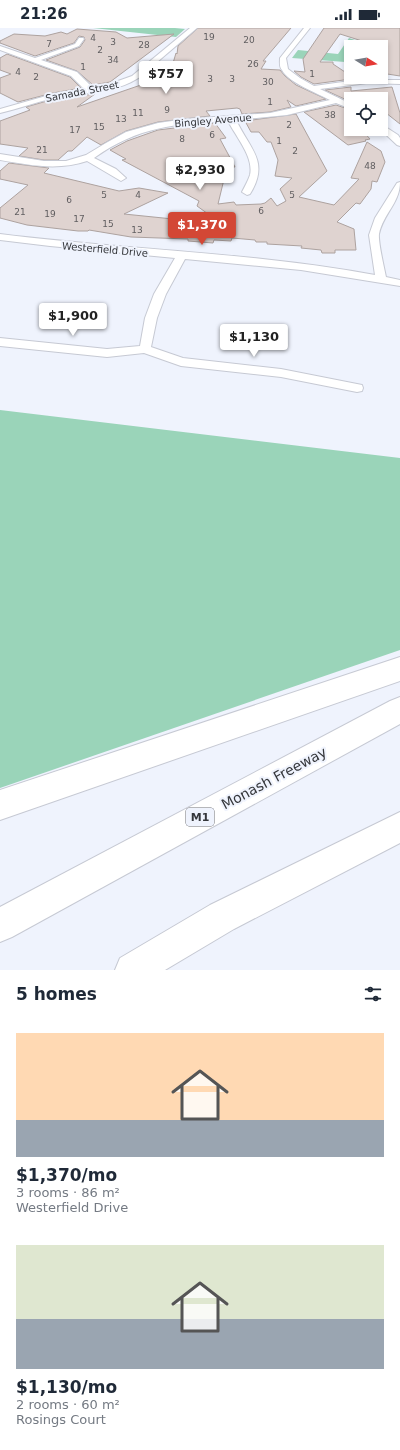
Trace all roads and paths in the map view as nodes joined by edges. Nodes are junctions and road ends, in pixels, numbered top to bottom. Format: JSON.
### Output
{"nodes":[{"id":1,"x":194,"y":28,"type":"edge"},
{"id":2,"x":307,"y":28,"type":"edge"},
{"id":3,"x":81,"y":39,"type":"dead end"},
{"id":4,"x":0,"y":48,"type":"edge"},
{"id":5,"x":35,"y":60,"type":"junction"},
{"id":6,"x":145,"y":71,"type":"junction"},
{"id":7,"x":186,"y":76,"type":"dead end"},
{"id":8,"x":400,"y":82,"type":"edge"},
{"id":9,"x":314,"y":88,"type":"junction"},
{"id":10,"x":90,"y":90,"type":"junction"},
{"id":11,"x":338,"y":100,"type":"junction"},
{"id":12,"x":344,"y":103,"type":"edge"},
{"id":13,"x":0,"y":111,"type":"edge"},
{"id":14,"x":231,"y":118,"type":"junction"},
{"id":15,"x":388,"y":131,"type":"edge"},
{"id":16,"x":398,"y":139,"type":"edge"},
{"id":17,"x":0,"y":157,"type":"edge"},
{"id":18,"x":88,"y":158,"type":"junction"},
{"id":19,"x":121,"y":178,"type":"dead end"},
{"id":20,"x":400,"y":185,"type":"edge"},
{"id":21,"x":247,"y":192,"type":"dead end"},
{"id":22,"x":0,"y":237,"type":"edge"},
{"id":23,"x":181,"y":256,"type":"junction"},
{"id":24,"x":381,"y":280,"type":"junction"},
{"id":25,"x":400,"y":284,"type":"edge"},
{"id":26,"x":0,"y":342,"type":"edge"},
{"id":27,"x":145,"y":349,"type":"junction"},
{"id":28,"x":357,"y":388,"type":"dead end"},
{"id":29,"x":400,"y":669,"type":"edge"},
{"id":30,"x":400,"y":710,"type":"edge"},
{"id":31,"x":0,"y":805,"type":"edge"},
{"id":32,"x":400,"y":827,"type":"edge"},
{"id":33,"x":0,"y":925,"type":"edge"},
{"id":34,"x":132,"y":970,"type":"edge"}],
"edges":[{"from":1,"to":6,"type":"street","name":"Samada Street"},
{"from":2,"to":9,"type":"street"},
{"from":3,"to":5,"type":"street"},
{"from":4,"to":5,"type":"street"},
{"from":5,"to":10,"type":"street"},
{"from":6,"to":7,"type":"street"},
{"from":6,"to":10,"type":"street","name":"Samada Street"},
{"from":8,"to":9,"type":"street"},
{"from":9,"to":11,"type":"street"},
{"from":10,"to":13,"type":"street","name":"Samada Street"},
{"from":11,"to":12,"type":"street"},
{"from":11,"to":14,"type":"street","name":"Bingley Avenue"},
{"from":14,"to":18,"type":"street","name":"Bingley Avenue"},
{"from":14,"to":21,"type":"street"},
{"from":15,"to":16,"type":"street"},
{"from":17,"to":18,"type":"street","name":"Bingley Avenue"},
{"from":18,"to":19,"type":"street"},
{"from":20,"to":24,"type":"street"},
{"from":22,"to":23,"type":"street","name":"Westerfield Drive"},
{"from":23,"to":24,"type":"street","name":"Westerfield Drive"},
{"from":23,"to":27,"type":"street"},
{"from":24,"to":25,"type":"street","name":"Westerfield Drive"},
{"from":26,"to":27,"type":"street"},
{"from":27,"to":28,"type":"street"},
{"from":29,"to":31,"type":"highway"},
{"from":30,"to":33,"type":"highway","name":"Monash Freeway","number":"M1"},
{"from":32,"to":34,"type":"highway"}]}
